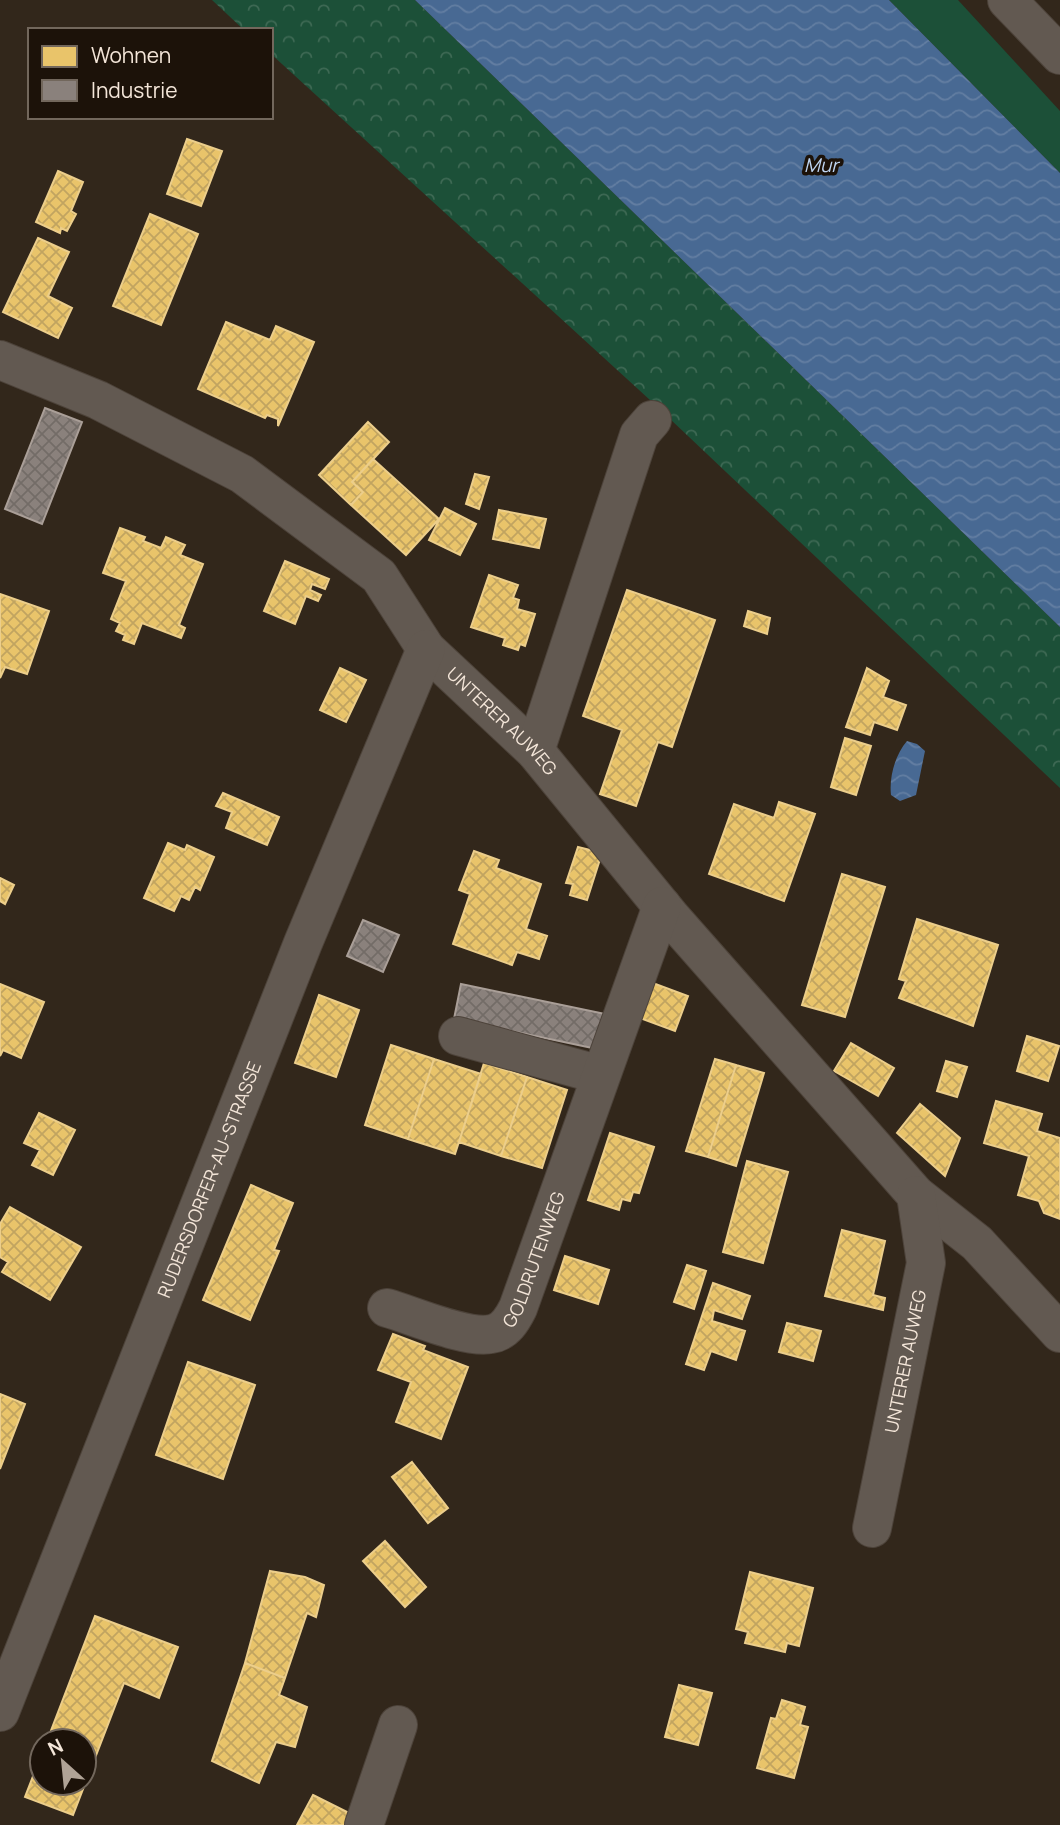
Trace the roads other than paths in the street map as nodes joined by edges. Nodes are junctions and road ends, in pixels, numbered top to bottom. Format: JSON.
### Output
{"nodes":[{"id":1,"x":1007,"y":0,"type":"edge"},
{"id":2,"x":1060,"y":55,"type":"edge"},
{"id":3,"x":0,"y":360,"type":"edge"},
{"id":4,"x":652,"y":420,"type":"dead end"},
{"id":5,"x":426,"y":649,"type":"junction"},
{"id":6,"x":535,"y":751,"type":"junction"},
{"id":7,"x":662,"y":906,"type":"junction"},
{"id":8,"x":458,"y":1036,"type":"dead end"},
{"id":9,"x":601,"y":1075,"type":"junction"},
{"id":10,"x":916,"y":1195,"type":"junction"},
{"id":11,"x":387,"y":1308,"type":"dead end"},
{"id":12,"x":1060,"y":1333,"type":"edge"},
{"id":13,"x":872,"y":1528,"type":"dead end"},
{"id":14,"x":0,"y":1712,"type":"edge"},
{"id":15,"x":398,"y":1725,"type":"dead end"},
{"id":16,"x":364,"y":1825,"type":"edge"}],
"edges":[{"from":1,"to":2,"type":"street"},
{"from":3,"to":5,"type":"street","name":"UNTERER AUWEG"},
{"from":4,"to":6,"type":"street"},
{"from":5,"to":6,"type":"street","name":"UNTERER AUWEG"},
{"from":5,"to":14,"type":"street","name":"RUDERSDORFER-AU-STRASSE"},
{"from":6,"to":7,"type":"street","name":"UNTERER AUWEG"},
{"from":7,"to":9,"type":"street","name":"GOLDRUTENWEG"},
{"from":7,"to":10,"type":"street","name":"UNTERER AUWEG"},
{"from":8,"to":9,"type":"street"},
{"from":9,"to":11,"type":"street","name":"GOLDRUTENWEG"},
{"from":10,"to":12,"type":"street","name":"UNTERER AUWEG"},
{"from":10,"to":13,"type":"street","name":"UNTERER AUWEG"},
{"from":15,"to":16,"type":"street"}]}
